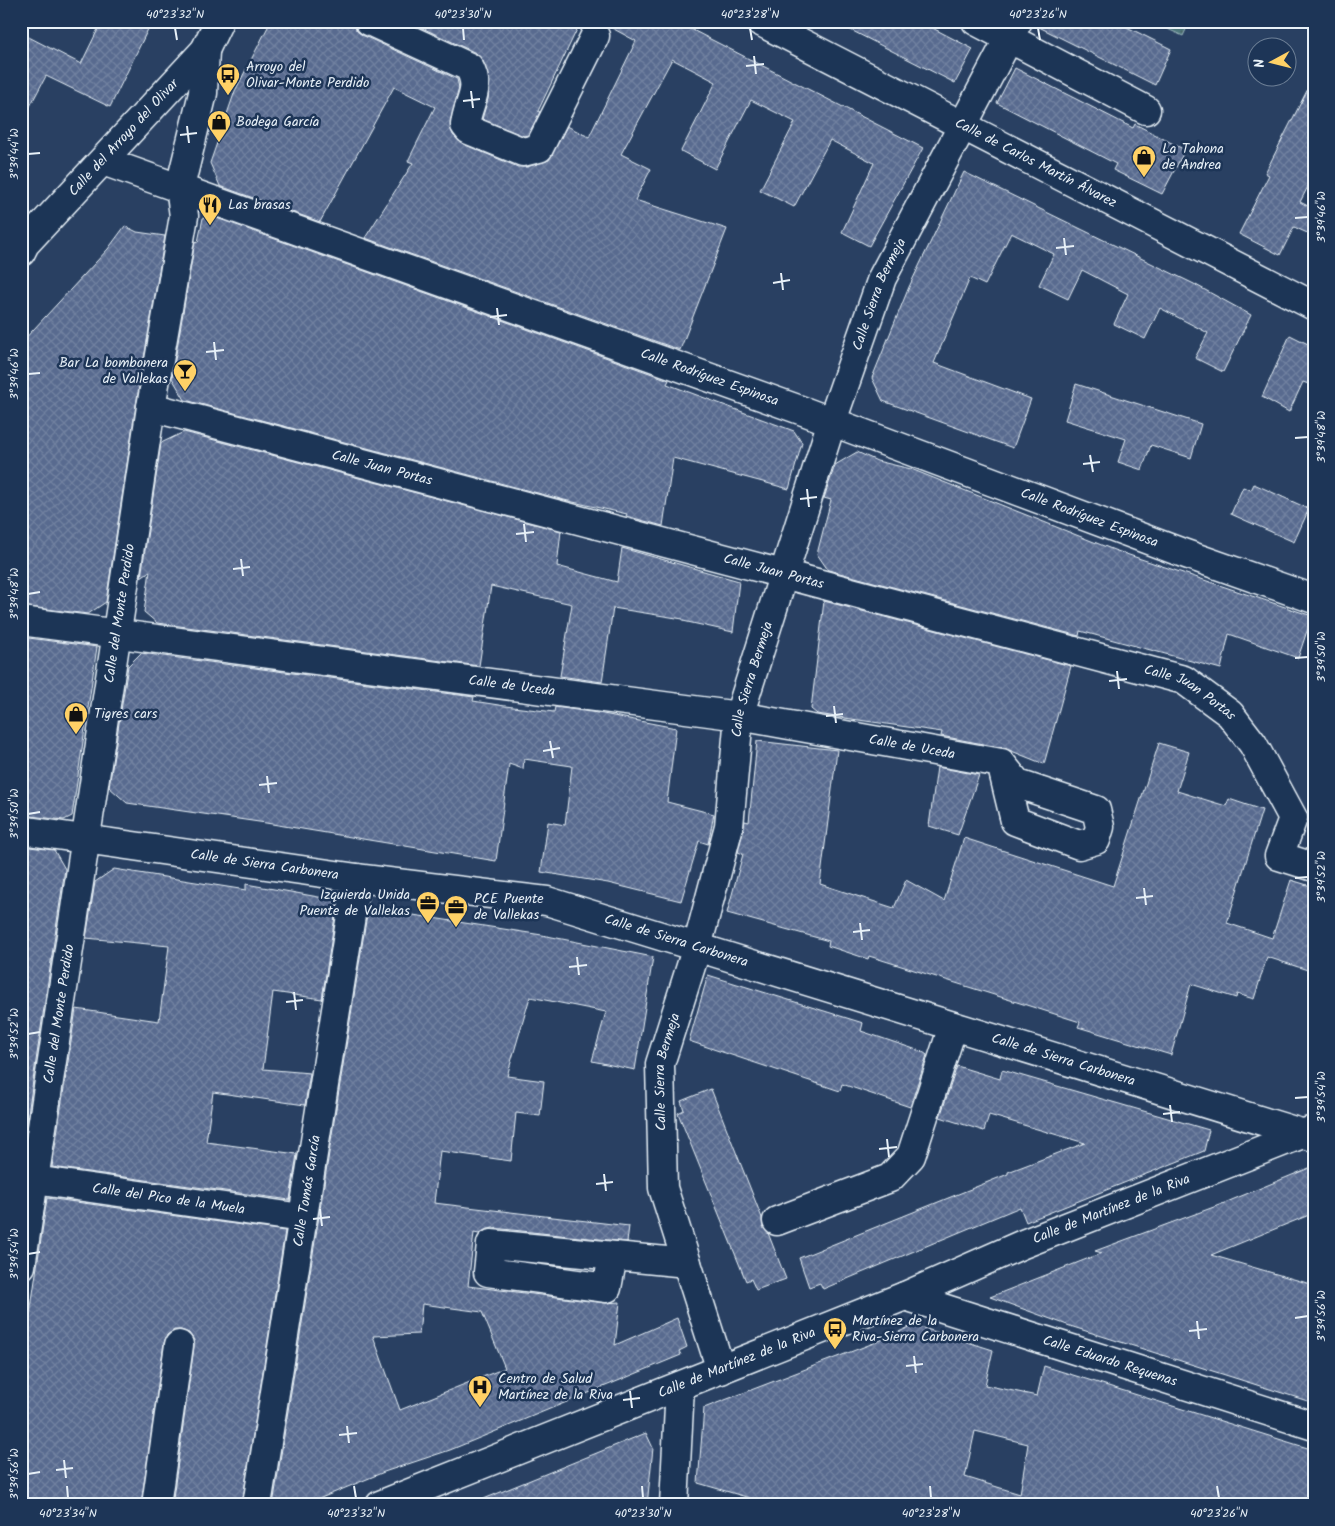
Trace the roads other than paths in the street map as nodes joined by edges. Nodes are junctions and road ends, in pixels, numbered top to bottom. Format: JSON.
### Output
{"nodes":[{"id":1,"x":219,"y":21,"type":"edge"},
{"id":2,"x":368,"y":21,"type":"edge"},
{"id":3,"x":759,"y":21,"type":"edge"},
{"id":4,"x":976,"y":21,"type":"edge"},
{"id":5,"x":1014,"y":30,"type":"edge"},
{"id":6,"x":595,"y":36,"type":"dead end"},
{"id":7,"x":205,"y":50,"type":"junction"},
{"id":8,"x":1146,"y":110,"type":"dead end"},
{"id":9,"x":961,"y":126,"type":"junction"},
{"id":10,"x":103,"y":161,"type":"junction"},
{"id":11,"x":180,"y":187,"type":"junction"},
{"id":12,"x":22,"y":246,"type":"edge"},
{"id":13,"x":1314,"y":306,"type":"edge"},
{"id":14,"x":150,"y":407,"type":"junction"},
{"id":15,"x":832,"y":421,"type":"junction"},
{"id":16,"x":786,"y":574,"type":"junction"},
{"id":17,"x":1314,"y":599,"type":"edge"},
{"id":18,"x":21,"y":621,"type":"edge"},
{"id":19,"x":116,"y":634,"type":"junction"},
{"id":20,"x":739,"y":716,"type":"junction"},
{"id":21,"x":1001,"y":763,"type":"dead end"},
{"id":22,"x":21,"y":830,"type":"edge"},
{"id":23,"x":86,"y":839,"type":"junction"},
{"id":24,"x":1314,"y":867,"type":"edge"},
{"id":25,"x":357,"y":878,"type":"junction"},
{"id":26,"x":697,"y":947,"type":"junction"},
{"id":27,"x":953,"y":1026,"type":"junction"},
{"id":28,"x":1310,"y":1133,"type":"edge"},
{"id":29,"x":34,"y":1180,"type":"junction"},
{"id":30,"x":302,"y":1218,"type":"junction"},
{"id":31,"x":777,"y":1221,"type":"dead end"},
{"id":32,"x":613,"y":1256,"type":"dead end"},
{"id":33,"x":687,"y":1263,"type":"junction"},
{"id":34,"x":21,"y":1266,"type":"edge"},
{"id":35,"x":905,"y":1296,"type":"junction"},
{"id":36,"x":179,"y":1345,"type":"dead end"},
{"id":37,"x":721,"y":1370,"type":"junction"},
{"id":38,"x":680,"y":1386,"type":"junction"},
{"id":39,"x":1314,"y":1426,"type":"edge"},
{"id":40,"x":678,"y":1503,"type":"edge"},
{"id":41,"x":156,"y":1505,"type":"edge"},
{"id":42,"x":257,"y":1505,"type":"edge"},
{"id":43,"x":380,"y":1505,"type":"edge"}],
"edges":[{"from":1,"to":7,"type":"street","name":"Calle del Arroyo del Olivar"},
{"from":2,"to":6,"type":"street"},
{"from":3,"to":9,"type":"street","name":"Calle de Carlos Martín Álvarez"},
{"from":4,"to":5,"type":"street"},
{"from":5,"to":8,"type":"street"},
{"from":5,"to":9,"type":"street","name":"Calle Sierra Bermeja"},
{"from":7,"to":10,"type":"street","name":"Calle del Arroyo del Olivar"},
{"from":7,"to":11,"type":"street","name":"Calle del Monte Perdido"},
{"from":9,"to":13,"type":"street","name":"Calle de Carlos Martín Álvarez"},
{"from":9,"to":15,"type":"street","name":"Calle Sierra Bermeja"},
{"from":10,"to":11,"type":"street","name":"Calle Rodríguez Espinosa"},
{"from":10,"to":12,"type":"street","name":"Calle del Arroyo del Olivar"},
{"from":11,"to":14,"type":"street","name":"Calle del Monte Perdido"},
{"from":11,"to":15,"type":"street","name":"Calle Rodríguez Espinosa"},
{"from":14,"to":16,"type":"street","name":"Calle Juan Portas"},
{"from":14,"to":19,"type":"street","name":"Calle del Monte Perdido"},
{"from":15,"to":16,"type":"street","name":"Calle Sierra Bermeja"},
{"from":15,"to":17,"type":"street","name":"Calle Rodríguez Espinosa"},
{"from":16,"to":20,"type":"street","name":"Calle Sierra Bermeja"},
{"from":16,"to":24,"type":"street","name":"Calle Juan Portas"},
{"from":18,"to":19,"type":"street","name":"Calle de Uceda"},
{"from":19,"to":20,"type":"street","name":"Calle de Uceda"},
{"from":19,"to":23,"type":"street","name":"Calle del Monte Perdido"},
{"from":20,"to":21,"type":"street","name":"Calle de Uceda"},
{"from":20,"to":26,"type":"street","name":"Calle Sierra Bermeja"},
{"from":22,"to":23,"type":"street","name":"Calle de Sierra Carbonera"},
{"from":23,"to":25,"type":"street","name":"Calle de Sierra Carbonera"},
{"from":23,"to":29,"type":"street","name":"Calle del Monte Perdido"},
{"from":25,"to":26,"type":"street","name":"Calle de Sierra Carbonera"},
{"from":25,"to":30,"type":"street","name":"Calle Tomás García"},
{"from":26,"to":27,"type":"street","name":"Calle de Sierra Carbonera"},
{"from":26,"to":33,"type":"street","name":"Calle Sierra Bermeja"},
{"from":27,"to":28,"type":"street","name":"Calle de Sierra Carbonera"},
{"from":27,"to":31,"type":"street"},
{"from":28,"to":35,"type":"street","name":"Calle de Martínez de la Riva"},
{"from":29,"to":30,"type":"street","name":"Calle del Pico de la Muela"},
{"from":29,"to":34,"type":"street","name":"Calle del Monte Perdido"},
{"from":30,"to":42,"type":"street","name":"Calle Tomás García"},
{"from":32,"to":33,"type":"street"},
{"from":33,"to":37,"type":"street","name":"Calle Sierra Bermeja"},
{"from":35,"to":37,"type":"street","name":"Calle de Martínez de la Riva"},
{"from":35,"to":39,"type":"street","name":"Calle Eduardo Requenas"},
{"from":36,"to":41,"type":"street"},
{"from":37,"to":38,"type":"street","name":"Calle de Martínez de la Riva"},
{"from":38,"to":40,"type":"street"},
{"from":38,"to":43,"type":"street","name":"Calle de Martínez de la Riva"}]}
